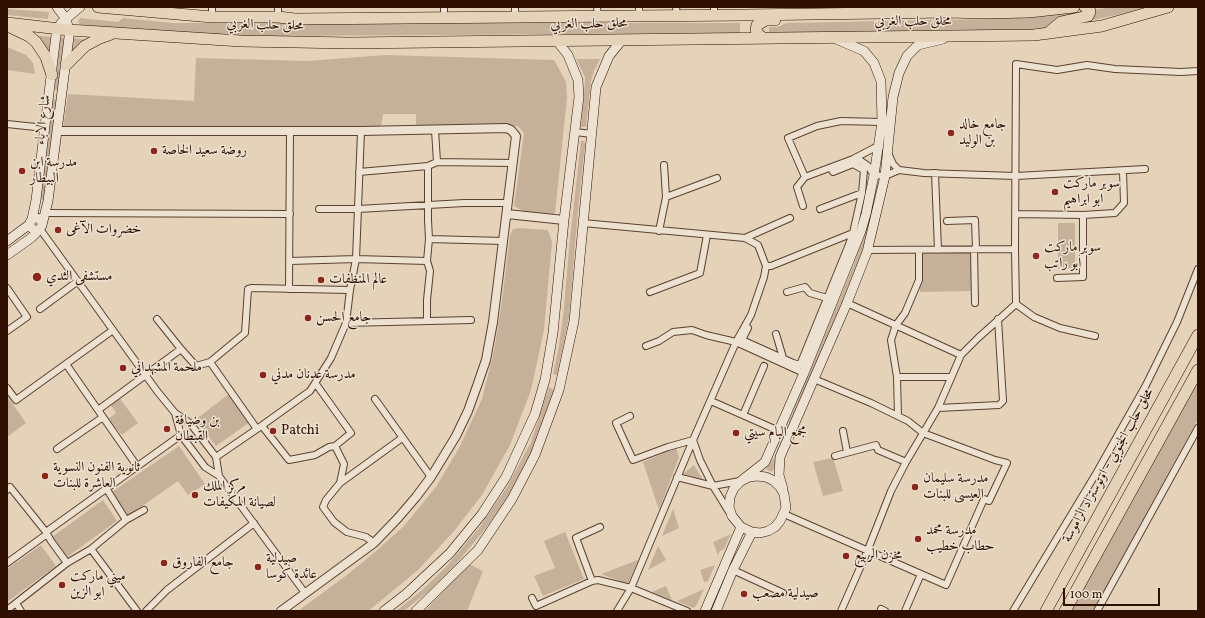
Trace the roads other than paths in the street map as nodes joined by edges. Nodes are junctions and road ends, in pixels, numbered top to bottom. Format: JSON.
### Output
{"nodes":[{"id":1,"x":57,"y":7,"type":"edge"},
{"id":2,"x":80,"y":7,"type":"edge"},
{"id":3,"x":98,"y":7,"type":"edge"},
{"id":4,"x":1074,"y":7,"type":"edge"},
{"id":5,"x":1085,"y":7,"type":"edge"},
{"id":6,"x":1168,"y":7,"type":"edge"},
{"id":7,"x":948,"y":9,"type":"edge"},
{"id":8,"x":833,"y":10,"type":"edge"},
{"id":9,"x":873,"y":10,"type":"edge"},
{"id":10,"x":910,"y":10,"type":"edge"},
{"id":11,"x":985,"y":10,"type":"edge"},
{"id":12,"x":639,"y":11,"type":"edge"},
{"id":13,"x":677,"y":11,"type":"edge"},
{"id":14,"x":714,"y":11,"type":"edge"},
{"id":15,"x":778,"y":11,"type":"edge"},
{"id":16,"x":212,"y":12,"type":"edge"},
{"id":17,"x":278,"y":12,"type":"edge"},
{"id":18,"x":444,"y":12,"type":"edge"},
{"id":19,"x":515,"y":12,"type":"edge"},
{"id":20,"x":598,"y":12,"type":"edge"},
{"id":21,"x":801,"y":14,"type":"junction"},
{"id":22,"x":66,"y":19,"type":"junction"},
{"id":23,"x":7,"y":24,"type":"edge"},
{"id":24,"x":64,"y":29,"type":"junction"},
{"id":25,"x":117,"y":33,"type":"junction"},
{"id":26,"x":1048,"y":33,"type":"junction"},
{"id":27,"x":953,"y":36,"type":"junction"},
{"id":28,"x":833,"y":37,"type":"junction"},
{"id":29,"x":763,"y":38,"type":"junction"},
{"id":30,"x":558,"y":40,"type":"junction"},
{"id":31,"x":622,"y":40,"type":"junction"},
{"id":32,"x":66,"y":65,"type":"junction"},
{"id":33,"x":1198,"y":71,"type":"edge"},
{"id":34,"x":52,"y":75,"type":"junction"},
{"id":35,"x":50,"y":92,"type":"junction"},
{"id":36,"x":62,"y":93,"type":"junction"},
{"id":37,"x":882,"y":122,"type":"junction"},
{"id":38,"x":7,"y":124,"type":"edge"},
{"id":39,"x":45,"y":128,"type":"junction"},
{"id":40,"x":435,"y":130,"type":"junction"},
{"id":41,"x":57,"y":131,"type":"junction"},
{"id":42,"x":290,"y":131,"type":"junction"},
{"id":43,"x":361,"y":131,"type":"junction"},
{"id":44,"x":575,"y":132,"type":"junction"},
{"id":45,"x":592,"y":134,"type":"junction"},
{"id":46,"x":878,"y":146,"type":"junction"},
{"id":47,"x":887,"y":149,"type":"junction"},
{"id":48,"x":853,"y":159,"type":"junction"},
{"id":49,"x":437,"y":162,"type":"junction"},
{"id":50,"x":513,"y":163,"type":"junction"},
{"id":51,"x":664,"y":165,"type":"dead end"},
{"id":52,"x":428,"y":166,"type":"junction"},
{"id":53,"x":831,"y":168,"type":"junction"},
{"id":54,"x":1145,"y":169,"type":"dead end"},
{"id":55,"x":899,"y":170,"type":"junction"},
{"id":56,"x":1124,"y":171,"type":"junction"},
{"id":57,"x":360,"y":172,"type":"junction"},
{"id":58,"x":935,"y":173,"type":"junction"},
{"id":59,"x":874,"y":175,"type":"junction"},
{"id":60,"x":885,"y":176,"type":"junction"},
{"id":61,"x":1016,"y":176,"type":"junction"},
{"id":62,"x":805,"y":177,"type":"junction"},
{"id":63,"x":717,"y":178,"type":"dead end"},
{"id":64,"x":862,"y":192,"type":"junction"},
{"id":65,"x":666,"y":197,"type":"junction"},
{"id":66,"x":36,"y":200,"type":"junction"},
{"id":67,"x":48,"y":201,"type":"junction"},
{"id":68,"x":508,"y":203,"type":"junction"},
{"id":69,"x":428,"y":205,"type":"junction"},
{"id":70,"x":803,"y":206,"type":"dead end"},
{"id":71,"x":320,"y":209,"type":"dead end"},
{"id":72,"x":358,"y":209,"type":"junction"},
{"id":73,"x":820,"y":209,"type":"dead end"},
{"id":74,"x":46,"y":212,"type":"junction"},
{"id":75,"x":290,"y":214,"type":"junction"},
{"id":76,"x":507,"y":214,"type":"junction"},
{"id":77,"x":1016,"y":214,"type":"junction"},
{"id":78,"x":1083,"y":215,"type":"junction"},
{"id":79,"x":790,"y":218,"type":"dead end"},
{"id":80,"x":564,"y":220,"type":"junction"},
{"id":81,"x":31,"y":221,"type":"junction"},
{"id":82,"x":947,"y":221,"type":"dead end"},
{"id":83,"x":583,"y":223,"type":"junction"},
{"id":84,"x":40,"y":228,"type":"junction"},
{"id":85,"x":659,"y":231,"type":"junction"},
{"id":86,"x":853,"y":233,"type":"junction"},
{"id":87,"x":15,"y":235,"type":"junction"},
{"id":88,"x":707,"y":235,"type":"junction"},
{"id":89,"x":745,"y":238,"type":"junction"},
{"id":90,"x":429,"y":239,"type":"junction"},
{"id":91,"x":7,"y":241,"type":"edge"},
{"id":92,"x":504,"y":241,"type":"junction"},
{"id":93,"x":23,"y":244,"type":"junction"},
{"id":94,"x":1015,"y":248,"type":"junction"},
{"id":95,"x":975,"y":249,"type":"junction"},
{"id":96,"x":867,"y":250,"type":"junction"},
{"id":97,"x":919,"y":250,"type":"junction"},
{"id":98,"x":938,"y":250,"type":"junction"},
{"id":99,"x":7,"y":255,"type":"edge"},
{"id":100,"x":356,"y":259,"type":"junction"},
{"id":101,"x":290,"y":261,"type":"junction"},
{"id":102,"x":427,"y":261,"type":"junction"},
{"id":103,"x":766,"y":266,"type":"junction"},
{"id":104,"x":1198,"y":269,"type":"edge"},
{"id":105,"x":1057,"y":278,"type":"dead end"},
{"id":106,"x":78,"y":281,"type":"junction"},
{"id":107,"x":7,"y":288,"type":"edge"},
{"id":108,"x":289,"y":289,"type":"junction"},
{"id":109,"x":350,"y":290,"type":"junction"},
{"id":110,"x":650,"y":292,"type":"dead end"},
{"id":111,"x":787,"y":292,"type":"dead end"},
{"id":112,"x":827,"y":298,"type":"junction"},
{"id":113,"x":847,"y":303,"type":"junction"},
{"id":114,"x":975,"y":303,"type":"dead end"},
{"id":115,"x":1016,"y":304,"type":"junction"},
{"id":116,"x":754,"y":307,"type":"junction"},
{"id":117,"x":40,"y":309,"type":"dead end"},
{"id":118,"x":157,"y":319,"type":"dead end"},
{"id":119,"x":998,"y":319,"type":"junction"},
{"id":120,"x":472,"y":320,"type":"dead end"},
{"id":121,"x":427,"y":321,"type":"junction"},
{"id":122,"x":346,"y":323,"type":"junction"},
{"id":123,"x":896,"y":325,"type":"junction"},
{"id":124,"x":113,"y":330,"type":"junction"},
{"id":125,"x":7,"y":331,"type":"edge"},
{"id":126,"x":776,"y":334,"type":"dead end"},
{"id":127,"x":1198,"y":335,"type":"edge"},
{"id":128,"x":1095,"y":336,"type":"dead end"},
{"id":129,"x":736,"y":342,"type":"junction"},
{"id":130,"x":646,"y":346,"type":"dead end"},
{"id":131,"x":180,"y":349,"type":"junction"},
{"id":132,"x":961,"y":355,"type":"junction"},
{"id":133,"x":784,"y":361,"type":"junction"},
{"id":134,"x":210,"y":362,"type":"junction"},
{"id":135,"x":66,"y":364,"type":"junction"},
{"id":136,"x":764,"y":366,"type":"dead end"},
{"id":137,"x":1198,"y":370,"type":"edge"},
{"id":138,"x":804,"y":373,"type":"junction"},
{"id":139,"x":145,"y":374,"type":"junction"},
{"id":140,"x":951,"y":377,"type":"junction"},
{"id":141,"x":897,"y":378,"type":"junction"},
{"id":142,"x":814,"y":379,"type":"junction"},
{"id":143,"x":545,"y":380,"type":"junction"},
{"id":144,"x":561,"y":383,"type":"junction"},
{"id":145,"x":316,"y":384,"type":"junction"},
{"id":146,"x":7,"y":388,"type":"edge"},
{"id":147,"x":375,"y":399,"type":"dead end"},
{"id":148,"x":711,"y":400,"type":"junction"},
{"id":149,"x":938,"y":408,"type":"junction"},
{"id":150,"x":98,"y":410,"type":"junction"},
{"id":151,"x":175,"y":413,"type":"junction"},
{"id":152,"x":743,"y":415,"type":"junction"},
{"id":153,"x":630,"y":416,"type":"dead end"},
{"id":154,"x":898,"y":416,"type":"junction"},
{"id":155,"x":103,"y":417,"type":"junction"},
{"id":156,"x":259,"y":428,"type":"junction"},
{"id":157,"x":1198,"y":428,"type":"edge"},
{"id":158,"x":779,"y":431,"type":"junction"},
{"id":159,"x":843,"y":431,"type":"dead end"},
{"id":160,"x":923,"y":433,"type":"junction"},
{"id":161,"x":181,"y":435,"type":"junction"},
{"id":162,"x":402,"y":438,"type":"junction"},
{"id":163,"x":693,"y":440,"type":"junction"},
{"id":164,"x":335,"y":446,"type":"junction"},
{"id":165,"x":57,"y":449,"type":"dead end"},
{"id":166,"x":847,"y":452,"type":"junction"},
{"id":167,"x":835,"y":456,"type":"dead end"},
{"id":168,"x":216,"y":457,"type":"junction"},
{"id":169,"x":906,"y":462,"type":"junction"},
{"id":170,"x":137,"y":466,"type":"junction"},
{"id":171,"x":219,"y":476,"type":"junction"},
{"id":172,"x":431,"y":477,"type":"junction"},
{"id":173,"x":677,"y":477,"type":"junction"},
{"id":174,"x":741,"y":481,"type":"junction"},
{"id":175,"x":340,"y":483,"type":"junction"},
{"id":176,"x":8,"y":486,"type":"edge"},
{"id":177,"x":713,"y":486,"type":"junction"},
{"id":178,"x":106,"y":488,"type":"junction"},
{"id":179,"x":784,"y":494,"type":"junction"},
{"id":180,"x":144,"y":510,"type":"dead end"},
{"id":181,"x":784,"y":514,"type":"junction"},
{"id":182,"x":732,"y":516,"type":"junction"},
{"id":183,"x":126,"y":520,"type":"junction"},
{"id":184,"x":254,"y":523,"type":"junction"},
{"id":185,"x":600,"y":527,"type":"dead end"},
{"id":186,"x":741,"y":527,"type":"junction"},
{"id":187,"x":752,"y":532,"type":"junction"},
{"id":188,"x":46,"y":533,"type":"junction"},
{"id":189,"x":374,"y":543,"type":"junction"},
{"id":190,"x":91,"y":549,"type":"junction"},
{"id":191,"x":867,"y":552,"type":"junction"},
{"id":192,"x":7,"y":563,"type":"edge"},
{"id":193,"x":67,"y":563,"type":"junction"},
{"id":194,"x":733,"y":570,"type":"junction"},
{"id":195,"x":921,"y":574,"type":"junction"},
{"id":196,"x":592,"y":580,"type":"junction"},
{"id":197,"x":631,"y":588,"type":"junction"},
{"id":198,"x":305,"y":593,"type":"junction"},
{"id":199,"x":784,"y":593,"type":"dead end"},
{"id":200,"x":532,"y":598,"type":"dead end"},
{"id":201,"x":16,"y":603,"type":"junction"},
{"id":202,"x":7,"y":610,"type":"edge"},
{"id":203,"x":21,"y":611,"type":"edge"},
{"id":204,"x":137,"y":611,"type":"edge"},
{"id":205,"x":146,"y":611,"type":"edge"},
{"id":206,"x":281,"y":611,"type":"edge"},
{"id":207,"x":384,"y":611,"type":"edge"},
{"id":208,"x":416,"y":611,"type":"edge"},
{"id":209,"x":618,"y":611,"type":"edge"},
{"id":210,"x":687,"y":611,"type":"edge"},
{"id":211,"x":705,"y":611,"type":"edge"},
{"id":212,"x":716,"y":611,"type":"edge"},
{"id":213,"x":840,"y":611,"type":"edge"},
{"id":214,"x":905,"y":611,"type":"edge"},
{"id":215,"x":1013,"y":611,"type":"edge"},
{"id":216,"x":1046,"y":611,"type":"edge"},
{"id":217,"x":1065,"y":611,"type":"edge"},
{"id":218,"x":1097,"y":611,"type":"edge"}],
"edges":[{"from":1,"to":22,"type":"main road"},
{"from":2,"to":22,"type":"main road"},
{"from":3,"to":16,"type":"highway","name":"محلق حلب الغربي"},
{"from":4,"to":11,"type":"highway","name":"محلق حلب الغربي"},
{"from":5,"to":26,"type":"highway"},
{"from":6,"to":26,"type":"highway","name":"محلق حلب الغربي"},
{"from":7,"to":10,"type":"highway","name":"محلق حلب الغربي"},
{"from":7,"to":11,"type":"highway","name":"محلق حلب الغربي"},
{"from":8,"to":9,"type":"highway","name":"محلق حلب الغربي"},
{"from":8,"to":21,"type":"highway","name":"محلق حلب الغربي"},
{"from":9,"to":10,"type":"highway","name":"محلق حلب الغربي"},
{"from":12,"to":13,"type":"highway","name":"محلق حلب الغربي"},
{"from":12,"to":20,"type":"highway","name":"محلق حلب الغربي"},
{"from":13,"to":14,"type":"highway","name":"محلق حلب الغربي"},
{"from":14,"to":15,"type":"highway","name":"محلق حلب الغربي"},
{"from":15,"to":21,"type":"highway","name":"محلق حلب الغربي"},
{"from":16,"to":17,"type":"highway","name":"محلق حلب الغربي"},
{"from":17,"to":18,"type":"highway","name":"محلق حلب الغربي"},
{"from":18,"to":19,"type":"highway","name":"محلق حلب الغربي"},
{"from":19,"to":20,"type":"highway","name":"محلق حلب الغربي"},
{"from":21,"to":29,"type":"highway"},
{"from":22,"to":24,"type":"main road"},
{"from":23,"to":24,"type":"highway","name":"محلق حلب الغربي"},
{"from":23,"to":34,"type":"highway"},
{"from":24,"to":25,"type":"highway","name":"محلق حلب الغربي"},
{"from":24,"to":32,"type":"main road","name":"شارع الاباء"},
{"from":24,"to":34,"type":"main road","name":"شارع الاباء"},
{"from":25,"to":30,"type":"highway","name":"محلق حلب الغربي"},
{"from":25,"to":32,"type":"highway"},
{"from":26,"to":27,"type":"highway","name":"محلق حلب الغربي"},
{"from":27,"to":28,"type":"highway","name":"محلق حلب الغربي"},
{"from":27,"to":47,"type":"main road"},
{"from":28,"to":29,"type":"highway","name":"محلق حلب الغربي"},
{"from":28,"to":37,"type":"main road"},
{"from":29,"to":31,"type":"highway","name":"محلق حلب الغربي"},
{"from":30,"to":31,"type":"highway","name":"محلق حلب الغربي"},
{"from":30,"to":44,"type":"main road"},
{"from":31,"to":45,"type":"main road"},
{"from":32,"to":36,"type":"main road","name":"شارع الاباء"},
{"from":33,"to":61,"type":"street"},
{"from":34,"to":35,"type":"main road","name":"شارع الاباء"},
{"from":35,"to":36,"type":"main road"},
{"from":35,"to":39,"type":"main road","name":"شارع الاباء"},
{"from":36,"to":41,"type":"main road","name":"شارع الاباء"},
{"from":37,"to":46,"type":"main road"},
{"from":37,"to":62,"type":"street"},
{"from":38,"to":39,"type":"street"},
{"from":39,"to":66,"type":"main road","name":"شارع الاباء"},
{"from":40,"to":43,"type":"street"},
{"from":40,"to":49,"type":"street"},
{"from":40,"to":50,"type":"street"},
{"from":41,"to":42,"type":"street"},
{"from":41,"to":67,"type":"main road","name":"شارع الاباء"},
{"from":42,"to":43,"type":"street"},
{"from":42,"to":75,"type":"street"},
{"from":43,"to":57,"type":"street"},
{"from":44,"to":45,"type":"street"},
{"from":44,"to":80,"type":"main road"},
{"from":45,"to":83,"type":"main road"},
{"from":46,"to":47,"type":"street"},
{"from":46,"to":48,"type":"street"},
{"from":46,"to":59,"type":"main road"},
{"from":47,"to":55,"type":"street"},
{"from":47,"to":60,"type":"main road"},
{"from":48,"to":53,"type":"street"},
{"from":48,"to":59,"type":"street"},
{"from":49,"to":50,"type":"street"},
{"from":49,"to":52,"type":"street"},
{"from":50,"to":68,"type":"street"},
{"from":51,"to":65,"type":"street"},
{"from":52,"to":57,"type":"street"},
{"from":52,"to":69,"type":"street"},
{"from":53,"to":62,"type":"street"},
{"from":53,"to":64,"type":"street"},
{"from":54,"to":56,"type":"street"},
{"from":55,"to":58,"type":"street"},
{"from":55,"to":60,"type":"street"},
{"from":56,"to":61,"type":"street"},
{"from":56,"to":78,"type":"street"},
{"from":57,"to":72,"type":"street"},
{"from":58,"to":61,"type":"street"},
{"from":58,"to":98,"type":"street"},
{"from":59,"to":60,"type":"street"},
{"from":59,"to":138,"type":"main road"},
{"from":60,"to":96,"type":"main road"},
{"from":61,"to":77,"type":"street"},
{"from":62,"to":70,"type":"street"},
{"from":63,"to":65,"type":"street"},
{"from":64,"to":73,"type":"street"},
{"from":64,"to":86,"type":"street"},
{"from":65,"to":85,"type":"street"},
{"from":66,"to":67,"type":"main road"},
{"from":66,"to":81,"type":"main road","name":"شارع الاباء"},
{"from":67,"to":74,"type":"main road","name":"شارع الاباء"},
{"from":68,"to":69,"type":"street"},
{"from":68,"to":76,"type":"street"},
{"from":69,"to":72,"type":"street"},
{"from":69,"to":90,"type":"street"},
{"from":71,"to":72,"type":"street"},
{"from":72,"to":100,"type":"street"},
{"from":74,"to":75,"type":"street"},
{"from":74,"to":84,"type":"main road","name":"شارع الاباء"},
{"from":75,"to":101,"type":"street"},
{"from":76,"to":80,"type":"street"},
{"from":76,"to":92,"type":"street"},
{"from":77,"to":78,"type":"street"},
{"from":77,"to":94,"type":"street"},
{"from":78,"to":105,"type":"street"},
{"from":79,"to":89,"type":"street"},
{"from":80,"to":143,"type":"main road"},
{"from":81,"to":84,"type":"main road"},
{"from":81,"to":87,"type":"main road"},
{"from":82,"to":95,"type":"street"},
{"from":83,"to":85,"type":"street"},
{"from":83,"to":144,"type":"main road"},
{"from":84,"to":93,"type":"main road"},
{"from":84,"to":106,"type":"street"},
{"from":85,"to":88,"type":"street"},
{"from":86,"to":103,"type":"street"},
{"from":86,"to":112,"type":"street"},
{"from":87,"to":91,"type":"main road"},
{"from":87,"to":93,"type":"main road"},
{"from":88,"to":89,"type":"street"},
{"from":88,"to":110,"type":"street"},
{"from":89,"to":103,"type":"street"},
{"from":90,"to":92,"type":"street"},
{"from":90,"to":102,"type":"street"},
{"from":92,"to":172,"type":"street"},
{"from":93,"to":99,"type":"main road"},
{"from":94,"to":95,"type":"street"},
{"from":94,"to":115,"type":"street"},
{"from":95,"to":98,"type":"street"},
{"from":95,"to":114,"type":"street"},
{"from":96,"to":97,"type":"street"},
{"from":96,"to":113,"type":"main road"},
{"from":97,"to":98,"type":"street"},
{"from":97,"to":123,"type":"street"},
{"from":100,"to":101,"type":"street"},
{"from":100,"to":102,"type":"street"},
{"from":100,"to":109,"type":"street"},
{"from":101,"to":108,"type":"street"},
{"from":102,"to":121,"type":"street"},
{"from":103,"to":116,"type":"street"},
{"from":104,"to":215,"type":"street"},
{"from":106,"to":117,"type":"street"},
{"from":106,"to":124,"type":"street"},
{"from":107,"to":125,"type":"street"},
{"from":108,"to":109,"type":"street"},
{"from":108,"to":134,"type":"street"},
{"from":109,"to":122,"type":"street"},
{"from":111,"to":112,"type":"street"},
{"from":112,"to":133,"type":"street"},
{"from":113,"to":123,"type":"street"},
{"from":113,"to":142,"type":"main road"},
{"from":115,"to":119,"type":"street"},
{"from":115,"to":128,"type":"street"},
{"from":116,"to":129,"type":"street"},
{"from":116,"to":133,"type":"street"},
{"from":118,"to":131,"type":"street"},
{"from":119,"to":132,"type":"street"},
{"from":119,"to":149,"type":"street"},
{"from":120,"to":121,"type":"street"},
{"from":121,"to":122,"type":"street"},
{"from":122,"to":145,"type":"street"},
{"from":123,"to":132,"type":"street"},
{"from":123,"to":141,"type":"street"},
{"from":124,"to":135,"type":"street"},
{"from":124,"to":139,"type":"street"},
{"from":126,"to":133,"type":"street"},
{"from":127,"to":216,"type":"highway","name":"محلق حلب الجنوبي - اوتوستراد الراموسة"},
{"from":129,"to":130,"type":"street"},
{"from":129,"to":133,"type":"street"},
{"from":129,"to":148,"type":"street"},
{"from":131,"to":134,"type":"street"},
{"from":131,"to":139,"type":"street"},
{"from":132,"to":140,"type":"street"},
{"from":133,"to":138,"type":"street"},
{"from":134,"to":156,"type":"street"},
{"from":135,"to":146,"type":"street"},
{"from":135,"to":150,"type":"street"},
{"from":136,"to":152,"type":"street"},
{"from":137,"to":217,"type":"highway"},
{"from":138,"to":158,"type":"main road"},
{"from":139,"to":150,"type":"street"},
{"from":139,"to":151,"type":"street"},
{"from":140,"to":141,"type":"street"},
{"from":140,"to":149,"type":"street"},
{"from":141,"to":154,"type":"street"},
{"from":142,"to":154,"type":"street"},
{"from":142,"to":179,"type":"main road"},
{"from":143,"to":144,"type":"main road"},
{"from":143,"to":207,"type":"main road"},
{"from":144,"to":208,"type":"main road"},
{"from":145,"to":156,"type":"street"},
{"from":145,"to":164,"type":"street"},
{"from":147,"to":162,"type":"street"},
{"from":148,"to":152,"type":"street"},
{"from":148,"to":163,"type":"street"},
{"from":149,"to":160,"type":"street"},
{"from":150,"to":155,"type":"street"},
{"from":151,"to":161,"type":"street"},
{"from":151,"to":168,"type":"street"},
{"from":152,"to":158,"type":"street"},
{"from":153,"to":163,"type":"street"},
{"from":154,"to":160,"type":"street"},
{"from":155,"to":165,"type":"street"},
{"from":155,"to":170,"type":"street"},
{"from":156,"to":164,"type":"street"},
{"from":156,"to":168,"type":"street"},
{"from":157,"to":218,"type":"street"},
{"from":158,"to":174,"type":"main road"},
{"from":159,"to":166,"type":"street"},
{"from":160,"to":169,"type":"street"},
{"from":160,"to":195,"type":"street"},
{"from":161,"to":170,"type":"street"},
{"from":161,"to":171,"type":"street"},
{"from":162,"to":172,"type":"street"},
{"from":162,"to":175,"type":"street"},
{"from":163,"to":173,"type":"street"},
{"from":163,"to":177,"type":"street"},
{"from":164,"to":175,"type":"street"},
{"from":166,"to":167,"type":"street"},
{"from":166,"to":169,"type":"street"},
{"from":168,"to":171,"type":"street"},
{"from":169,"to":191,"type":"street"},
{"from":170,"to":178,"type":"street"},
{"from":171,"to":184,"type":"street"},
{"from":172,"to":189,"type":"street"},
{"from":173,"to":177,"type":"street"},
{"from":173,"to":197,"type":"street"},
{"from":174,"to":177,"type":"street"},
{"from":174,"to":179,"type":"main road"},
{"from":174,"to":182,"type":"main road"},
{"from":175,"to":189,"type":"street"},
{"from":176,"to":188,"type":"street"},
{"from":177,"to":182,"type":"street"},
{"from":178,"to":183,"type":"street"},
{"from":178,"to":188,"type":"street"},
{"from":179,"to":181,"type":"main road"},
{"from":180,"to":183,"type":"street"},
{"from":181,"to":187,"type":"main road"},
{"from":181,"to":191,"type":"street"},
{"from":182,"to":186,"type":"main road"},
{"from":183,"to":190,"type":"street"},
{"from":184,"to":198,"type":"street"},
{"from":184,"to":205,"type":"street"},
{"from":185,"to":196,"type":"street"},
{"from":186,"to":187,"type":"main road"},
{"from":186,"to":211,"type":"main road"},
{"from":187,"to":194,"type":"main road"},
{"from":188,"to":192,"type":"street"},
{"from":188,"to":193,"type":"street"},
{"from":189,"to":198,"type":"street"},
{"from":190,"to":193,"type":"street"},
{"from":190,"to":204,"type":"street"},
{"from":191,"to":195,"type":"street"},
{"from":191,"to":213,"type":"street"},
{"from":193,"to":201,"type":"street"},
{"from":194,"to":199,"type":"street"},
{"from":194,"to":212,"type":"main road"},
{"from":195,"to":214,"type":"street"},
{"from":196,"to":197,"type":"street"},
{"from":196,"to":200,"type":"street"},
{"from":197,"to":209,"type":"street"},
{"from":197,"to":210,"type":"street"},
{"from":198,"to":206,"type":"street"},
{"from":201,"to":202,"type":"street"},
{"from":201,"to":203,"type":"street"}]}
